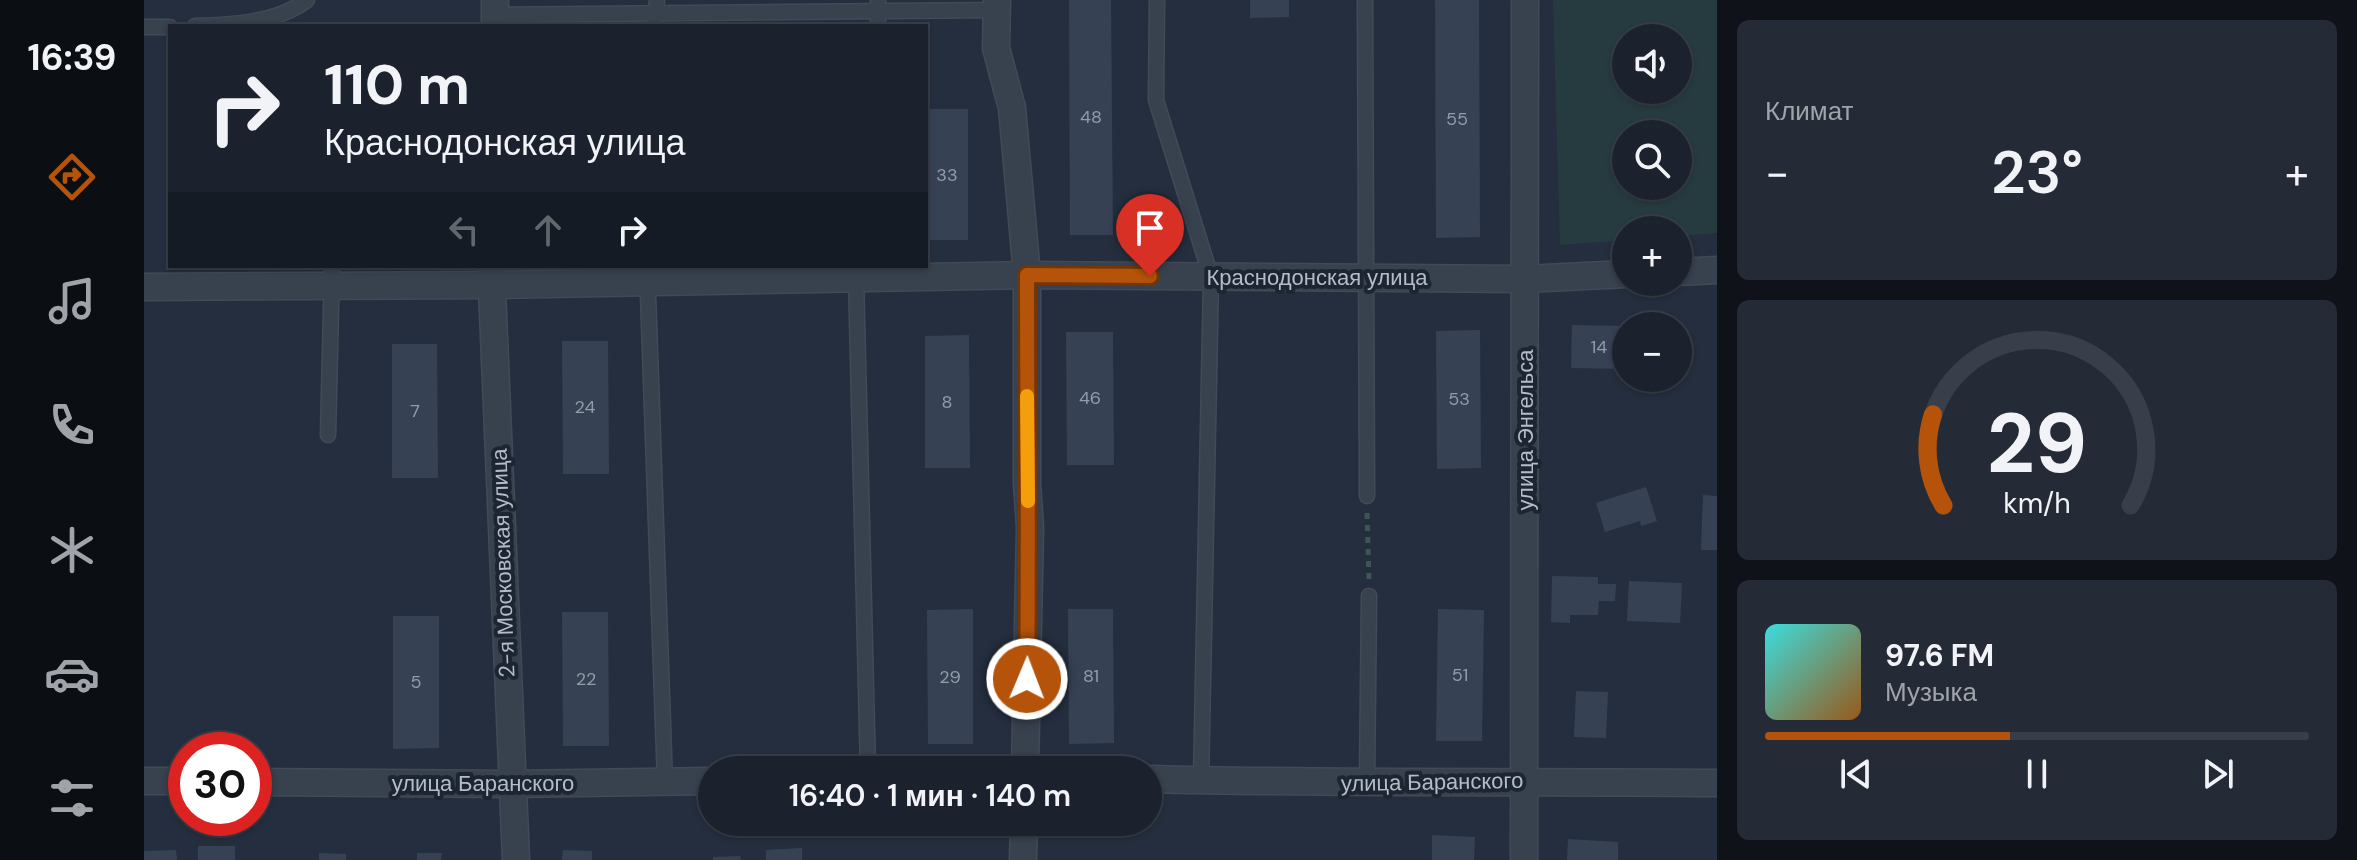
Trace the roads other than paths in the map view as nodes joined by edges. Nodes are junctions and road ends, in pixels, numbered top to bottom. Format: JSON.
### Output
{"nodes":[{"id":1,"x":307,"y":0,"type":"edge"},
{"id":2,"x":1157,"y":0,"type":"edge"},
{"id":3,"x":1365,"y":0,"type":"edge"},
{"id":4,"x":1525,"y":0,"type":"edge"},
{"id":5,"x":997,"y":5,"type":"edge"},
{"id":6,"x":878,"y":12,"type":"edge"},
{"id":7,"x":655,"y":13,"type":"edge"},
{"id":8,"x":495,"y":14,"type":"edge"},
{"id":9,"x":236,"y":24,"type":"edge"},
{"id":10,"x":144,"y":27,"type":"edge"},
{"id":11,"x":168,"y":27,"type":"edge"},
{"id":12,"x":1717,"y":270,"type":"edge"},
{"id":13,"x":1692,"y":271,"type":"edge"},
{"id":14,"x":647,"y":274,"type":"edge"},
{"id":15,"x":491,"y":275,"type":"edge"},
{"id":16,"x":1027,"y":275,"type":"junction"},
{"id":17,"x":1612,"y":275,"type":"edge"},
{"id":18,"x":332,"y":276,"type":"edge"},
{"id":19,"x":1211,"y":277,"type":"junction"},
{"id":20,"x":856,"y":278,"type":"junction"},
{"id":21,"x":1368,"y":278,"type":"junction"},
{"id":22,"x":1525,"y":279,"type":"junction"},
{"id":23,"x":144,"y":287,"type":"edge"},
{"id":24,"x":328,"y":435,"type":"dead end"},
{"id":25,"x":1367,"y":496,"type":"road end"},
{"id":26,"x":1369,"y":596,"type":"road end"},
{"id":27,"x":868,"y":756,"type":"edge"},
{"id":28,"x":1025,"y":756,"type":"edge"},
{"id":29,"x":1162,"y":780,"type":"edge"},
{"id":30,"x":144,"y":781,"type":"edge"},
{"id":31,"x":168,"y":781,"type":"edge"},
{"id":32,"x":698,"y":781,"type":"edge"},
{"id":33,"x":1201,"y":781,"type":"junction"},
{"id":34,"x":1526,"y":781,"type":"junction"},
{"id":35,"x":272,"y":782,"type":"edge"},
{"id":36,"x":665,"y":782,"type":"junction"},
{"id":37,"x":1367,"y":783,"type":"junction"},
{"id":38,"x":1717,"y":783,"type":"edge"},
{"id":39,"x":512,"y":784,"type":"junction"},
{"id":40,"x":1024,"y":836,"type":"edge"},
{"id":41,"x":516,"y":860,"type":"edge"},
{"id":42,"x":1023,"y":860,"type":"edge"},
{"id":43,"x":1524,"y":860,"type":"edge"}],
"edges":[{"from":1,"to":9,"type":"lane"},
{"from":2,"to":19,"type":"lane"},
{"from":3,"to":21,"type":"lane"},
{"from":4,"to":22,"type":"street","name":"улица Энгельса"},
{"from":5,"to":6,"type":"lane"},
{"from":5,"to":16,"type":"street"},
{"from":6,"to":7,"type":"lane"},
{"from":7,"to":8,"type":"lane"},
{"from":10,"to":11,"type":"lane"},
{"from":12,"to":13,"type":"street"},
{"from":14,"to":15,"type":"street","name":"Краснодонская улица"},
{"from":14,"to":20,"type":"street","name":"Краснодонская улица"},
{"from":14,"to":36,"type":"lane"},
{"from":15,"to":18,"type":"street","name":"Краснодонская улица"},
{"from":15,"to":39,"type":"street","name":"2-я Московская улица"},
{"from":16,"to":19,"type":"street","name":"Краснодонская улица"},
{"from":16,"to":20,"type":"street","name":"Краснодонская улица"},
{"from":16,"to":28,"type":"street"},
{"from":17,"to":22,"type":"street","name":"Краснодонская улица"},
{"from":18,"to":23,"type":"street","name":"Краснодонская улица"},
{"from":18,"to":24,"type":"lane"},
{"from":19,"to":21,"type":"street","name":"Краснодонская улица"},
{"from":19,"to":33,"type":"lane"},
{"from":20,"to":27,"type":"lane"},
{"from":21,"to":22,"type":"street","name":"Краснодонская улица"},
{"from":21,"to":25,"type":"lane"},
{"from":22,"to":34,"type":"street","name":"улица Энгельса"},
{"from":26,"to":37,"type":"lane"},
{"from":29,"to":33,"type":"street","name":"улица Баранского"},
{"from":30,"to":31,"type":"street"},
{"from":32,"to":36,"type":"street","name":"улица Баранского"},
{"from":33,"to":37,"type":"street","name":"улица Баранского"},
{"from":34,"to":37,"type":"street","name":"улица Баранского"},
{"from":34,"to":38,"type":"street","name":"улица Баранского"},
{"from":34,"to":43,"type":"street","name":"улица Энгельса"},
{"from":35,"to":39,"type":"street","name":"улица Баранского"},
{"from":36,"to":39,"type":"street","name":"улица Баранского"},
{"from":39,"to":41,"type":"street","name":"2-я Московская улица"},
{"from":40,"to":42,"type":"street"}]}
